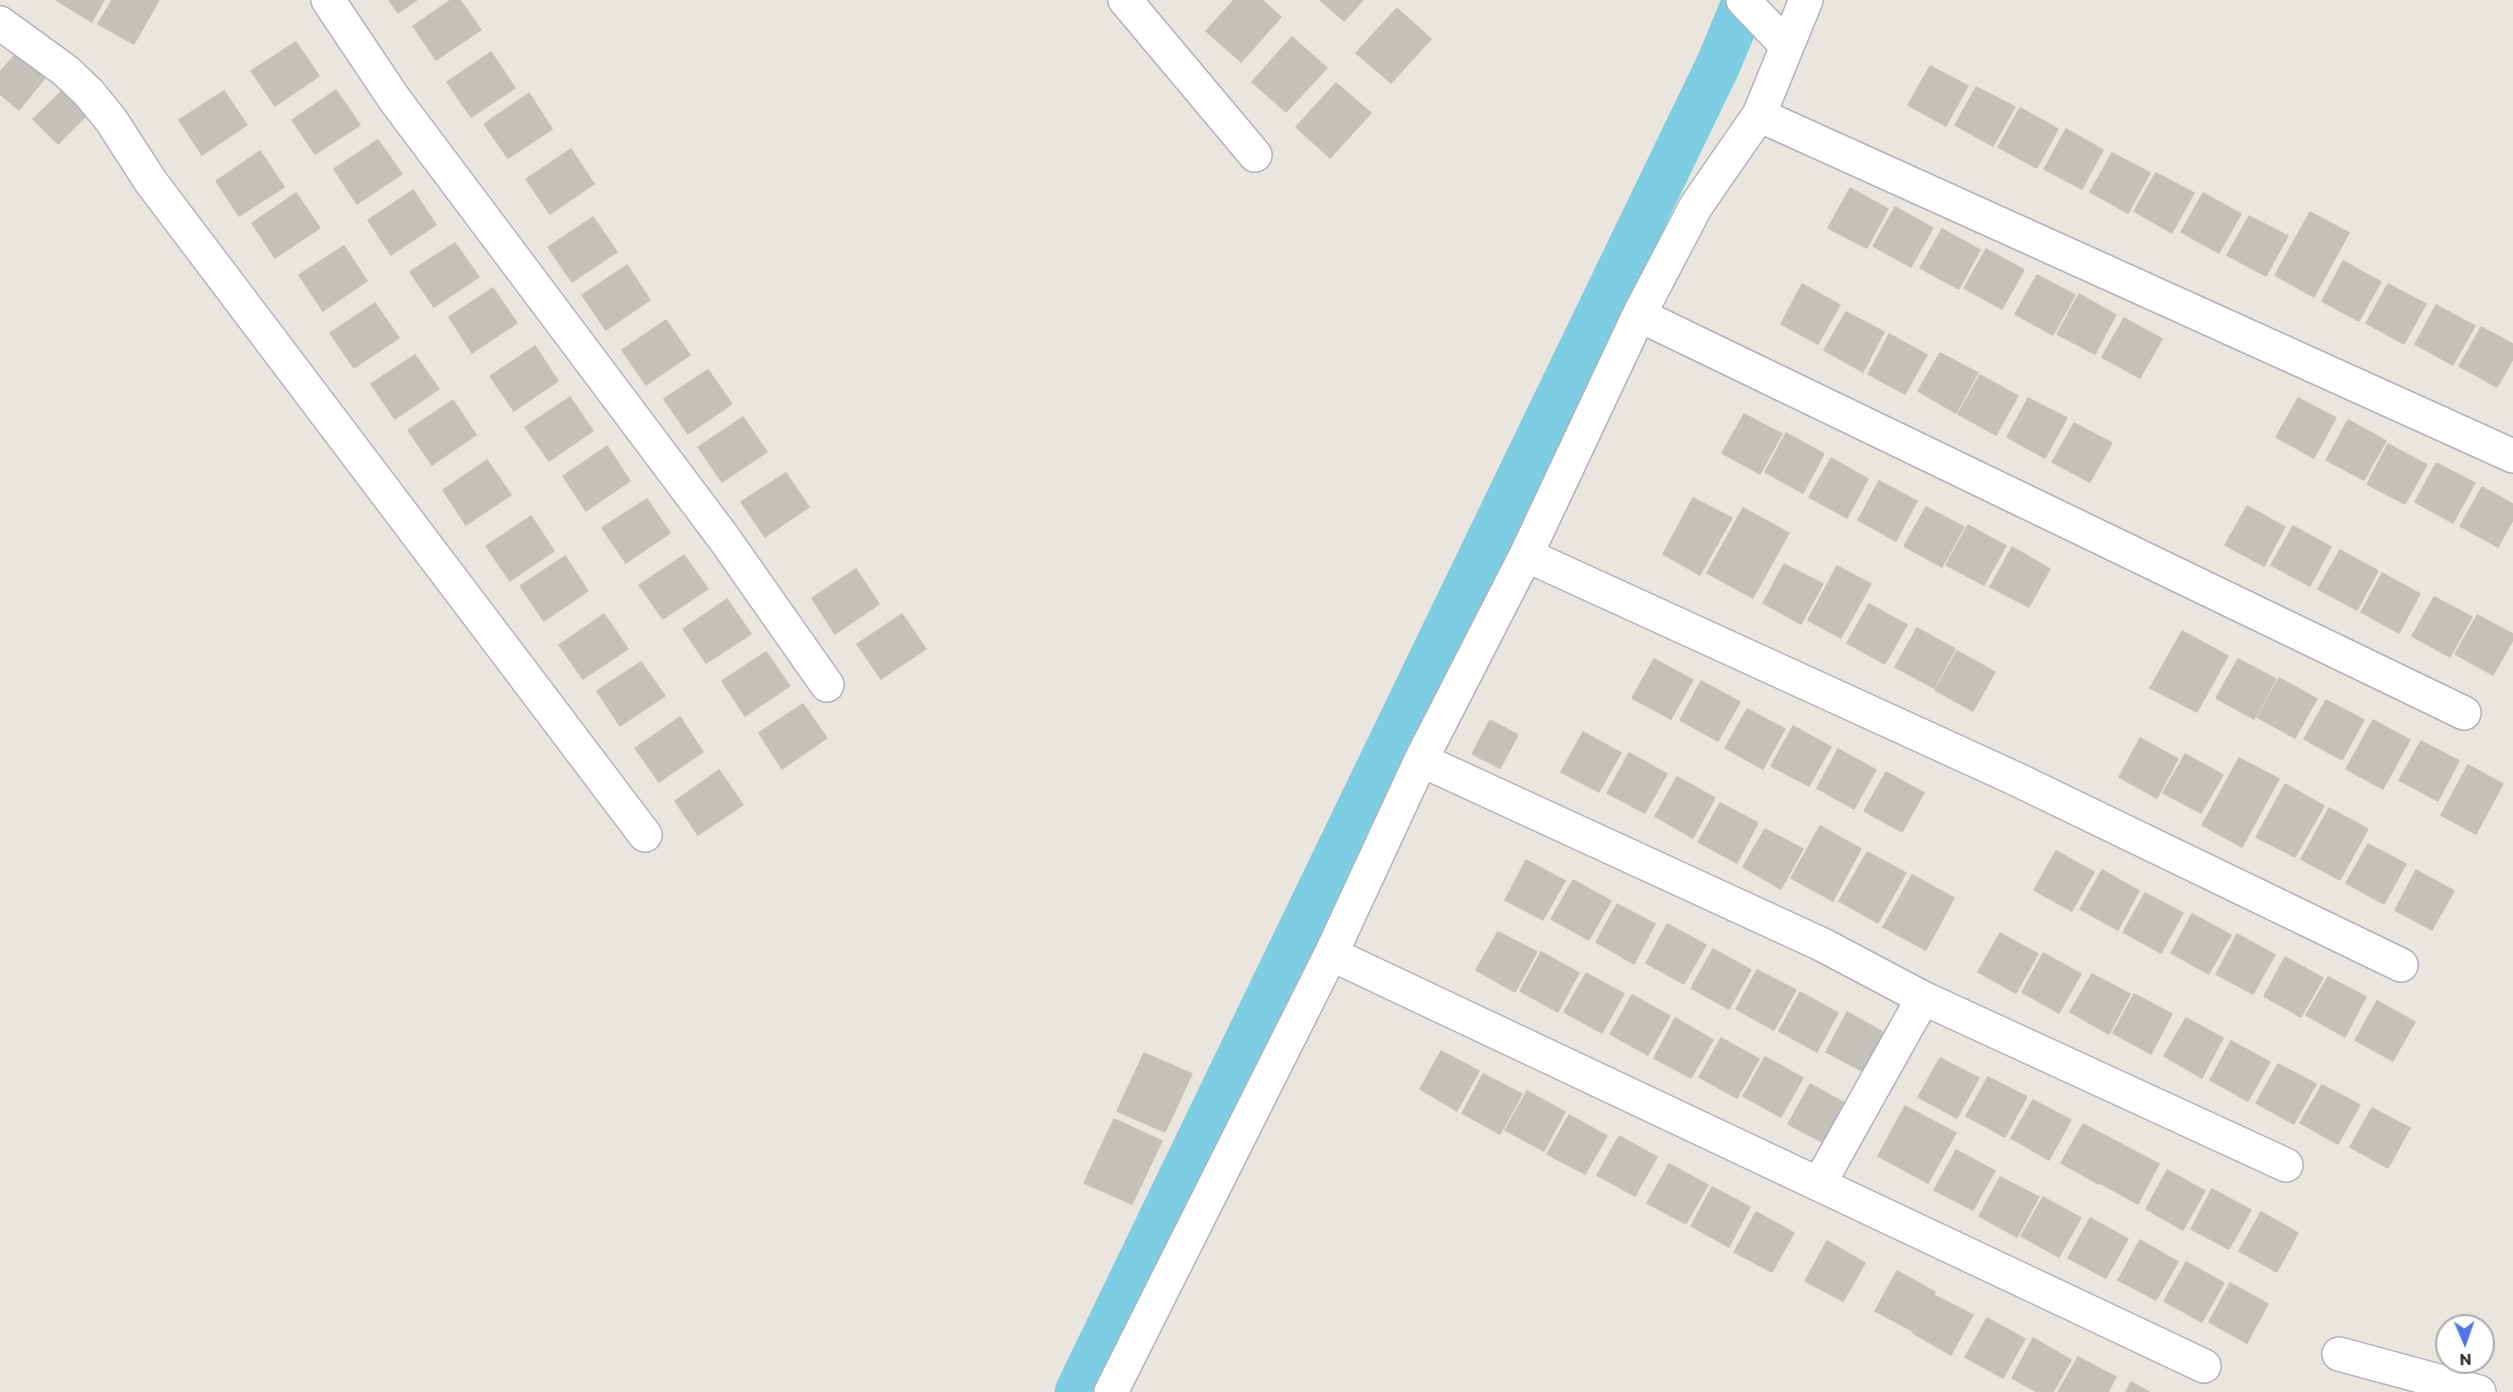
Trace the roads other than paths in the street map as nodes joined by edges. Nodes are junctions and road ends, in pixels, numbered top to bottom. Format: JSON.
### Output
{"nodes":[{"id":1,"x":328,"y":0,"type":"edge"},
{"id":2,"x":1125,"y":0,"type":"edge"},
{"id":3,"x":1806,"y":0,"type":"edge"},
{"id":4,"x":1753,"y":10,"type":"edge"},
{"id":5,"x":0,"y":23,"type":"edge"},
{"id":6,"x":1786,"y":45,"type":"junction"},
{"id":7,"x":1759,"y":115,"type":"junction"},
{"id":8,"x":1255,"y":155,"type":"dead end"},
{"id":9,"x":1639,"y":315,"type":"junction"},
{"id":10,"x":2513,"y":456,"type":"edge"},
{"id":11,"x":1526,"y":555,"type":"junction"},
{"id":12,"x":827,"y":685,"type":"dead end"},
{"id":13,"x":2464,"y":713,"type":"dead end"},
{"id":14,"x":1421,"y":760,"type":"junction"},
{"id":15,"x":645,"y":835,"type":"dead end"},
{"id":16,"x":1331,"y":954,"type":"junction"},
{"id":17,"x":2401,"y":965,"type":"dead end"},
{"id":18,"x":1923,"y":998,"type":"junction"},
{"id":19,"x":2286,"y":1166,"type":"dead end"},
{"id":20,"x":1819,"y":1184,"type":"junction"},
{"id":21,"x":2339,"y":1354,"type":"dead end"},
{"id":22,"x":2205,"y":1366,"type":"dead end"},
{"id":23,"x":1111,"y":1392,"type":"edge"},
{"id":24,"x":2480,"y":1392,"type":"edge"}],
"edges":[{"from":1,"to":12,"type":"street"},
{"from":2,"to":8,"type":"street"},
{"from":3,"to":6,"type":"street"},
{"from":4,"to":6,"type":"street"},
{"from":5,"to":15,"type":"street"},
{"from":6,"to":7,"type":"street"},
{"from":7,"to":9,"type":"street"},
{"from":7,"to":10,"type":"street"},
{"from":9,"to":11,"type":"street"},
{"from":9,"to":13,"type":"street"},
{"from":11,"to":14,"type":"street"},
{"from":11,"to":17,"type":"street"},
{"from":14,"to":16,"type":"street"},
{"from":14,"to":18,"type":"street"},
{"from":16,"to":20,"type":"street"},
{"from":16,"to":23,"type":"street"},
{"from":18,"to":19,"type":"street"},
{"from":18,"to":20,"type":"street"},
{"from":20,"to":22,"type":"street"},
{"from":21,"to":24,"type":"street"}]}
